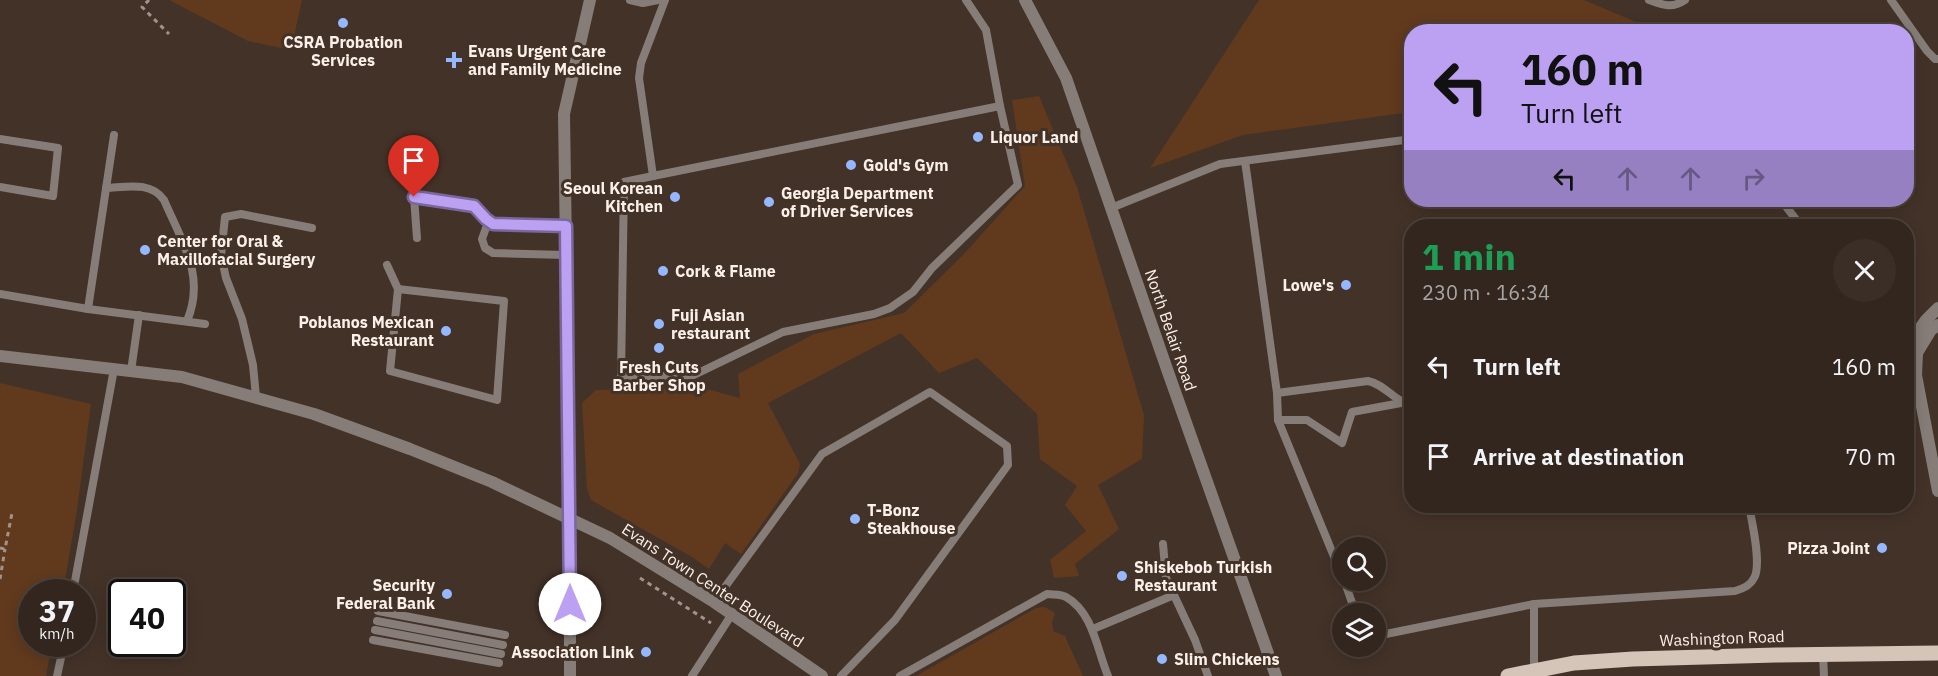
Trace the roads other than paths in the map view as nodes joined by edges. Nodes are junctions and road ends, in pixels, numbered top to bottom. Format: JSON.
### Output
{"nodes":[{"id":1,"x":590,"y":0,"type":"edge"},
{"id":2,"x":630,"y":0,"type":"edge"},
{"id":3,"x":658,"y":0,"type":"edge"},
{"id":4,"x":665,"y":0,"type":"edge"},
{"id":5,"x":966,"y":0,"type":"edge"},
{"id":6,"x":1025,"y":0,"type":"edge"},
{"id":7,"x":1649,"y":0,"type":"edge"},
{"id":8,"x":1685,"y":0,"type":"edge"},
{"id":9,"x":1891,"y":0,"type":"edge"},
{"id":10,"x":1908,"y":24,"type":"edge"},
{"id":11,"x":1914,"y":33,"type":"edge"},
{"id":12,"x":1938,"y":58,"type":"edge"},
{"id":13,"x":1000,"y":106,"type":"junction"},
{"id":14,"x":114,"y":135,"type":"dead end"},
{"id":15,"x":0,"y":139,"type":"edge"},
{"id":16,"x":1404,"y":140,"type":"edge"},
{"id":17,"x":1245,"y":161,"type":"junction"},
{"id":18,"x":653,"y":176,"type":"junction"},
{"id":19,"x":0,"y":187,"type":"edge"},
{"id":20,"x":106,"y":188,"type":"junction"},
{"id":21,"x":1786,"y":207,"type":"edge"},
{"id":22,"x":1111,"y":208,"type":"junction"},
{"id":23,"x":1796,"y":219,"type":"edge"},
{"id":24,"x":493,"y":224,"type":"junction"},
{"id":25,"x":566,"y":226,"type":"junction"},
{"id":26,"x":312,"y":228,"type":"dead end"},
{"id":27,"x":417,"y":238,"type":"dead end"},
{"id":28,"x":566,"y":255,"type":"junction"},
{"id":29,"x":387,"y":265,"type":"dead end"},
{"id":30,"x":398,"y":289,"type":"junction"},
{"id":31,"x":0,"y":294,"type":"edge"},
{"id":32,"x":1938,"y":308,"type":"edge"},
{"id":33,"x":88,"y":309,"type":"junction"},
{"id":34,"x":139,"y":315,"type":"junction"},
{"id":35,"x":187,"y":321,"type":"junction"},
{"id":36,"x":205,"y":324,"type":"dead end"},
{"id":37,"x":1938,"y":325,"type":"edge"},
{"id":38,"x":1914,"y":337,"type":"edge"},
{"id":39,"x":0,"y":356,"type":"edge"},
{"id":40,"x":114,"y":369,"type":"junction"},
{"id":41,"x":131,"y":371,"type":"junction"},
{"id":42,"x":1277,"y":393,"type":"junction"},
{"id":43,"x":255,"y":397,"type":"junction"},
{"id":44,"x":1404,"y":400,"type":"edge"},
{"id":45,"x":1404,"y":402,"type":"edge"},
{"id":46,"x":1278,"y":420,"type":"junction"},
{"id":47,"x":1938,"y":491,"type":"edge"},
{"id":48,"x":1750,"y":513,"type":"edge"},
{"id":49,"x":570,"y":518,"type":"junction"},
{"id":50,"x":1163,"y":544,"type":"dead end"},
{"id":51,"x":1332,"y":552,"type":"edge"},
{"id":52,"x":75,"y":579,"type":"edge"},
{"id":53,"x":1174,"y":595,"type":"junction"},
{"id":54,"x":714,"y":602,"type":"junction"},
{"id":55,"x":1534,"y":604,"type":"junction"},
{"id":56,"x":378,"y":611,"type":"dead end"},
{"id":57,"x":732,"y":615,"type":"junction"},
{"id":58,"x":376,"y":626,"type":"dead end"},
{"id":59,"x":1093,"y":629,"type":"junction"},
{"id":60,"x":1386,"y":634,"type":"edge"},
{"id":61,"x":373,"y":640,"type":"dead end"},
{"id":62,"x":502,"y":649,"type":"junction"},
{"id":63,"x":1938,"y":653,"type":"edge"},
{"id":64,"x":1823,"y":654,"type":"junction"},
{"id":65,"x":61,"y":657,"type":"edge"},
{"id":66,"x":1534,"y":670,"type":"junction"},
{"id":67,"x":818,"y":675,"type":"edge"},
{"id":68,"x":57,"y":676,"type":"edge"},
{"id":69,"x":570,"y":676,"type":"edge"},
{"id":70,"x":692,"y":676,"type":"edge"},
{"id":71,"x":841,"y":676,"type":"edge"},
{"id":72,"x":900,"y":676,"type":"edge"},
{"id":73,"x":1108,"y":676,"type":"edge"},
{"id":74,"x":1208,"y":676,"type":"edge"},
{"id":75,"x":1276,"y":676,"type":"edge"},
{"id":76,"x":1508,"y":676,"type":"edge"},
{"id":77,"x":1824,"y":676,"type":"edge"}],
"edges":[{"from":1,"to":25,"type":"street"},
{"from":2,"to":3,"type":"lane"},
{"from":4,"to":18,"type":"lane"},
{"from":5,"to":13,"type":"lane"},
{"from":6,"to":22,"type":"street","name":"North Belair Road"},
{"from":7,"to":8,"type":"lane"},
{"from":9,"to":10,"type":"lane"},
{"from":11,"to":12,"type":"lane"},
{"from":13,"to":18,"type":"lane"},
{"from":13,"to":18,"type":"lane"},
{"from":14,"to":20,"type":"lane"},
{"from":15,"to":19,"type":"lane"},
{"from":16,"to":17,"type":"lane"},
{"from":17,"to":22,"type":"lane"},
{"from":17,"to":42,"type":"lane"},
{"from":20,"to":33,"type":"lane"},
{"from":20,"to":35,"type":"lane"},
{"from":21,"to":23,"type":"lane"},
{"from":22,"to":75,"type":"street","name":"North Belair Road"},
{"from":24,"to":25,"type":"lane"},
{"from":24,"to":27,"type":"lane"},
{"from":24,"to":28,"type":"lane"},
{"from":25,"to":28,"type":"street"},
{"from":26,"to":43,"type":"lane"},
{"from":28,"to":49,"type":"street"},
{"from":29,"to":30,"type":"lane"},
{"from":30,"to":30,"type":"lane"},
{"from":31,"to":33,"type":"lane"},
{"from":32,"to":38,"type":"street"},
{"from":33,"to":34,"type":"lane"},
{"from":34,"to":35,"type":"lane"},
{"from":34,"to":41,"type":"lane"},
{"from":35,"to":36,"type":"lane"},
{"from":37,"to":47,"type":"street"},
{"from":39,"to":40,"type":"street","name":"Evans Town Center Boulevard"},
{"from":40,"to":41,"type":"street","name":"Evans Town Center Boulevard"},
{"from":40,"to":52,"type":"lane"},
{"from":41,"to":43,"type":"street","name":"Evans Town Center Boulevard"},
{"from":42,"to":44,"type":"lane"},
{"from":42,"to":46,"type":"lane"},
{"from":43,"to":49,"type":"street","name":"Evans Town Center Boulevard"},
{"from":45,"to":46,"type":"lane"},
{"from":46,"to":51,"type":"lane"},
{"from":48,"to":55,"type":"lane"},
{"from":49,"to":54,"type":"street","name":"Evans Town Center Boulevard"},
{"from":49,"to":69,"type":"street"},
{"from":50,"to":53,"type":"lane"},
{"from":53,"to":59,"type":"lane"},
{"from":53,"to":74,"type":"lane"},
{"from":54,"to":57,"type":"street","name":"Evans Town Center Boulevard"},
{"from":54,"to":71,"type":"lane"},
{"from":55,"to":60,"type":"lane"},
{"from":55,"to":66,"type":"lane"},
{"from":56,"to":62,"type":"lane"},
{"from":57,"to":67,"type":"street","name":"Evans Town Center Boulevard"},
{"from":57,"to":70,"type":"lane"},
{"from":58,"to":62,"type":"lane"},
{"from":59,"to":72,"type":"lane"},
{"from":59,"to":73,"type":"lane"},
{"from":61,"to":62,"type":"lane"},
{"from":63,"to":64,"type":"main road","name":"Washington Road"},
{"from":64,"to":66,"type":"main road","name":"Washington Road"},
{"from":64,"to":77,"type":"lane"},
{"from":65,"to":68,"type":"lane"},
{"from":66,"to":76,"type":"main road","name":"Washington Road"}]}
